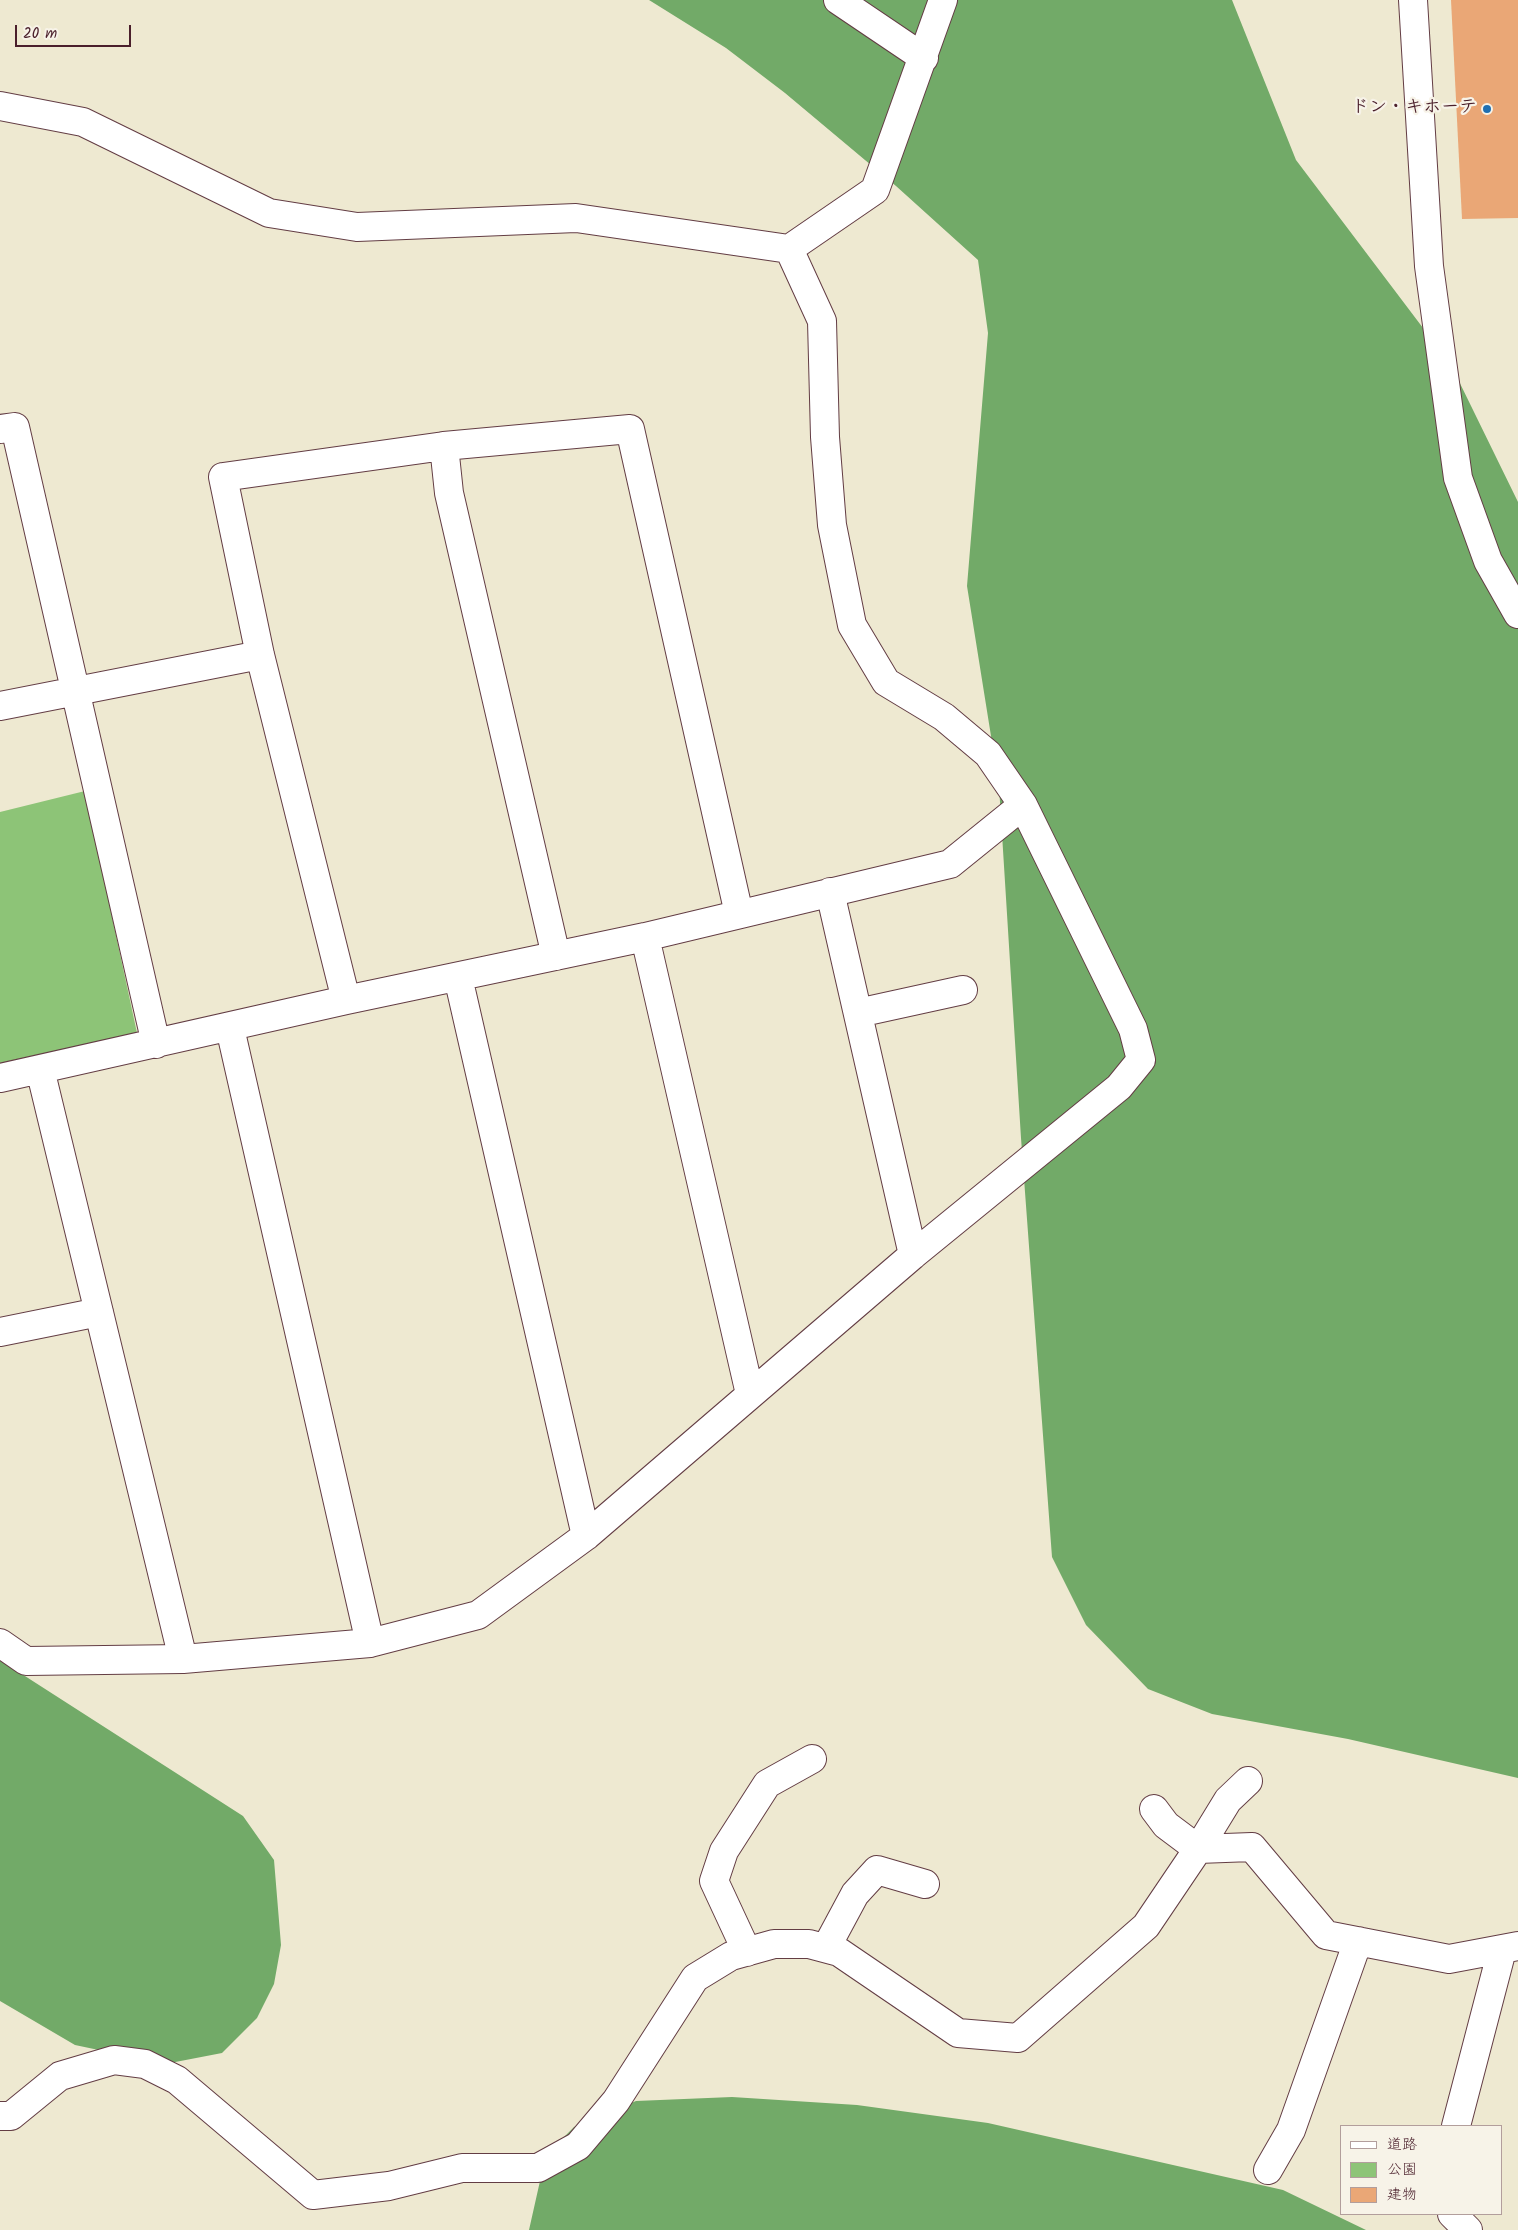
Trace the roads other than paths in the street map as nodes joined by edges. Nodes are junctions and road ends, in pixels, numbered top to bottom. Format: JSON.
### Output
{"nodes":[{"id":1,"x":838,"y":0,"type":"edge"},
{"id":2,"x":944,"y":0,"type":"edge"},
{"id":3,"x":1412,"y":0,"type":"edge"},
{"id":4,"x":924,"y":58,"type":"junction"},
{"id":5,"x":0,"y":106,"type":"edge"},
{"id":6,"x":789,"y":249,"type":"junction"},
{"id":7,"x":0,"y":429,"type":"edge"},
{"id":8,"x":444,"y":446,"type":"junction"},
{"id":9,"x":1518,"y":614,"type":"edge"},
{"id":10,"x":260,"y":655,"type":"junction"},
{"id":11,"x":75,"y":690,"type":"junction"},
{"id":12,"x":0,"y":706,"type":"edge"},
{"id":13,"x":1023,"y":805,"type":"junction"},
{"id":14,"x":830,"y":892,"type":"junction"},
{"id":15,"x":739,"y":914,"type":"junction"},
{"id":16,"x":645,"y":937,"type":"junction"},
{"id":17,"x":556,"y":956,"type":"junction"},
{"id":18,"x":458,"y":977,"type":"junction"},
{"id":19,"x":963,"y":990,"type":"dead end"},
{"id":20,"x":346,"y":1000,"type":"junction"},
{"id":21,"x":858,"y":1013,"type":"junction"},
{"id":22,"x":230,"y":1028,"type":"junction"},
{"id":23,"x":156,"y":1044,"type":"junction"},
{"id":24,"x":40,"y":1069,"type":"junction"},
{"id":25,"x":0,"y":1078,"type":"edge"},
{"id":26,"x":913,"y":1255,"type":"junction"},
{"id":27,"x":100,"y":1312,"type":"junction"},
{"id":28,"x":0,"y":1332,"type":"edge"},
{"id":29,"x":750,"y":1394,"type":"junction"},
{"id":30,"x":586,"y":1536,"type":"junction"},
{"id":31,"x":0,"y":1642,"type":"edge"},
{"id":32,"x":370,"y":1643,"type":"junction"},
{"id":33,"x":183,"y":1659,"type":"junction"},
{"id":34,"x":812,"y":1758,"type":"dead end"},
{"id":35,"x":1248,"y":1781,"type":"dead end"},
{"id":36,"x":1154,"y":1809,"type":"dead end"},
{"id":37,"x":1198,"y":1849,"type":"junction"},
{"id":38,"x":926,"y":1884,"type":"dead end"},
{"id":39,"x":1358,"y":1941,"type":"junction"},
{"id":40,"x":826,"y":1948,"type":"junction"},
{"id":41,"x":1510,"y":1948,"type":"edge"},
{"id":42,"x":747,"y":1952,"type":"junction"},
{"id":43,"x":4,"y":2121,"type":"edge"},
{"id":44,"x":1456,"y":2125,"type":"edge"},
{"id":45,"x":1268,"y":2170,"type":"dead end"},
{"id":46,"x":1453,"y":2215,"type":"edge"},
{"id":47,"x":1468,"y":2230,"type":"edge"}],
"edges":[{"from":1,"to":4,"type":"street"},
{"from":2,"to":4,"type":"street"},
{"from":3,"to":9,"type":"street"},
{"from":4,"to":6,"type":"street"},
{"from":5,"to":6,"type":"street"},
{"from":6,"to":13,"type":"street"},
{"from":7,"to":11,"type":"street"},
{"from":8,"to":10,"type":"street"},
{"from":8,"to":15,"type":"street"},
{"from":8,"to":17,"type":"street"},
{"from":10,"to":11,"type":"street"},
{"from":10,"to":20,"type":"street"},
{"from":11,"to":12,"type":"street"},
{"from":11,"to":23,"type":"street"},
{"from":13,"to":14,"type":"street"},
{"from":13,"to":26,"type":"street"},
{"from":14,"to":15,"type":"street"},
{"from":14,"to":21,"type":"street"},
{"from":15,"to":16,"type":"street"},
{"from":16,"to":17,"type":"street"},
{"from":16,"to":29,"type":"street"},
{"from":17,"to":18,"type":"street"},
{"from":18,"to":20,"type":"street"},
{"from":18,"to":30,"type":"street"},
{"from":19,"to":21,"type":"street"},
{"from":20,"to":22,"type":"street"},
{"from":21,"to":26,"type":"street"},
{"from":22,"to":23,"type":"street"},
{"from":22,"to":32,"type":"street"},
{"from":23,"to":24,"type":"street"},
{"from":24,"to":25,"type":"street"},
{"from":24,"to":27,"type":"street"},
{"from":26,"to":29,"type":"street"},
{"from":27,"to":28,"type":"street"},
{"from":27,"to":33,"type":"street"},
{"from":29,"to":30,"type":"street"},
{"from":30,"to":32,"type":"street"},
{"from":31,"to":33,"type":"street"},
{"from":32,"to":33,"type":"street"},
{"from":34,"to":42,"type":"street"},
{"from":35,"to":37,"type":"street"},
{"from":36,"to":37,"type":"street"},
{"from":37,"to":39,"type":"street"},
{"from":37,"to":40,"type":"street"},
{"from":38,"to":40,"type":"street"},
{"from":39,"to":41,"type":"street"},
{"from":39,"to":45,"type":"street"},
{"from":40,"to":42,"type":"street"},
{"from":41,"to":44,"type":"street"},
{"from":42,"to":43,"type":"street"},
{"from":46,"to":47,"type":"street"}]}
